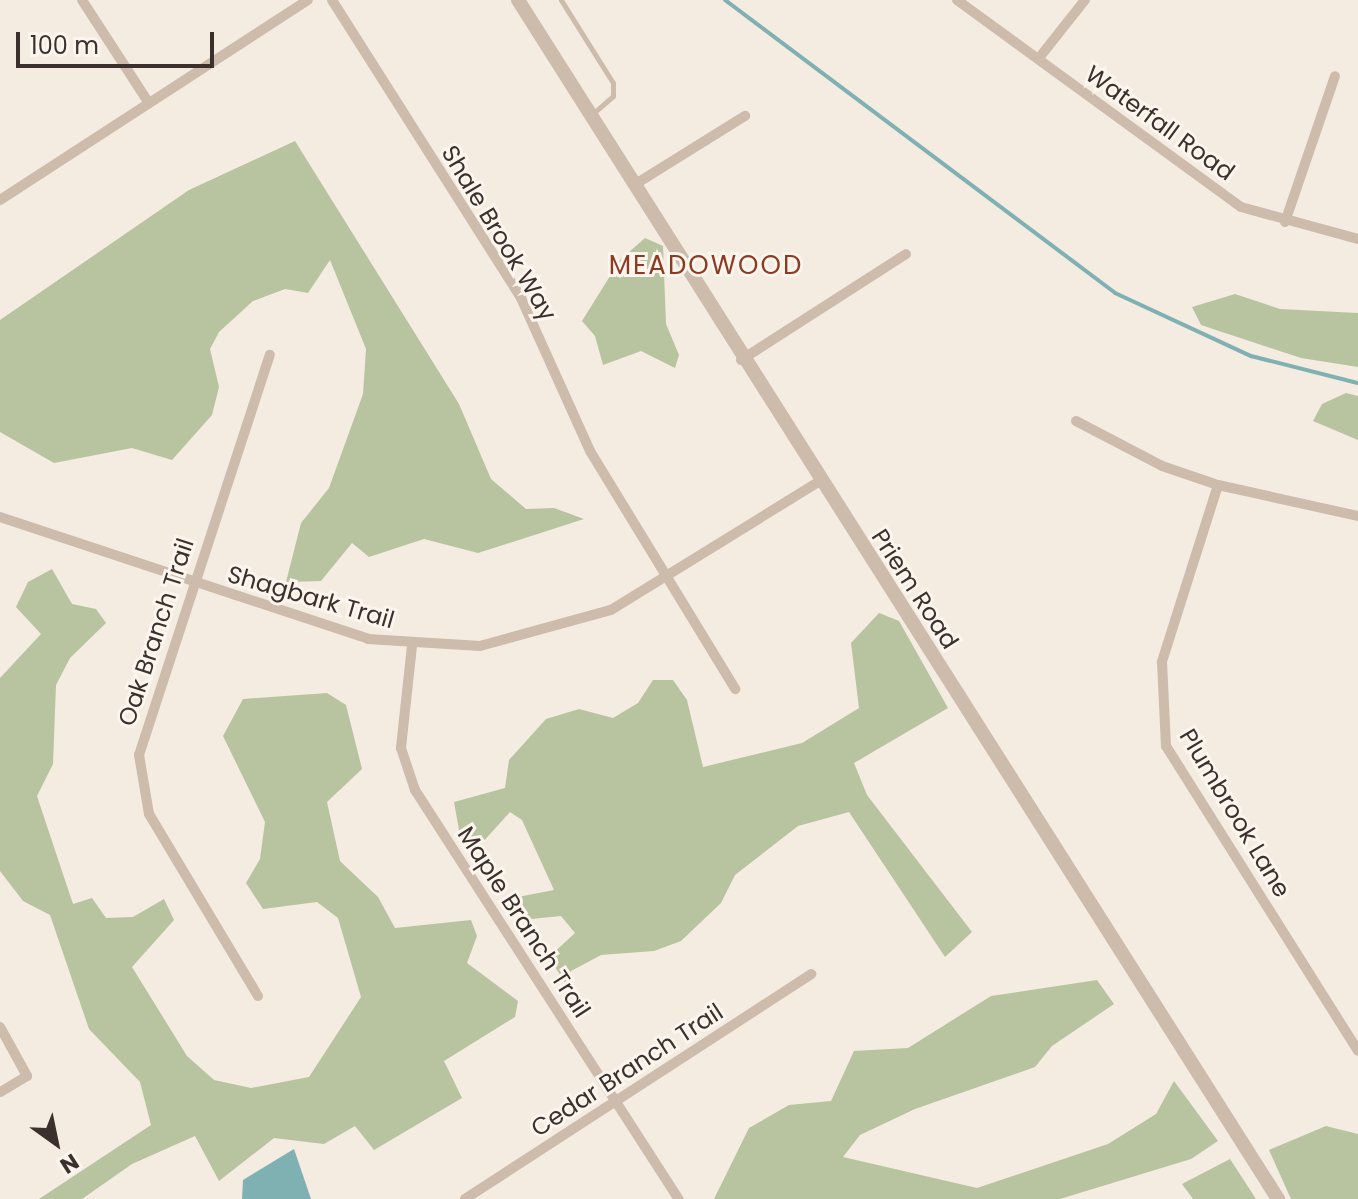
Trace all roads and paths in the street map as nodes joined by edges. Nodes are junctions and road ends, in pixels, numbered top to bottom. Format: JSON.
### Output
{"nodes":[{"id":1,"x":82,"y":0,"type":"edge"},
{"id":2,"x":308,"y":0,"type":"edge"},
{"id":3,"x":332,"y":0,"type":"edge"},
{"id":4,"x":518,"y":0,"type":"edge"},
{"id":5,"x":561,"y":0,"type":"edge"},
{"id":6,"x":957,"y":0,"type":"edge"},
{"id":7,"x":1085,"y":0,"type":"edge"},
{"id":8,"x":1039,"y":58,"type":"junction"},
{"id":9,"x":1335,"y":76,"type":"dead end"},
{"id":10,"x":149,"y":103,"type":"junction"},
{"id":11,"x":590,"y":115,"type":"junction"},
{"id":12,"x":745,"y":116,"type":"dead end"},
{"id":13,"x":634,"y":185,"type":"junction"},
{"id":14,"x":0,"y":200,"type":"edge"},
{"id":15,"x":1285,"y":222,"type":"junction"},
{"id":16,"x":1358,"y":239,"type":"edge"},
{"id":17,"x":906,"y":254,"type":"dead end"},
{"id":18,"x":270,"y":355,"type":"dead end"},
{"id":19,"x":741,"y":360,"type":"junction"},
{"id":20,"x":1076,"y":421,"type":"dead end"},
{"id":21,"x":820,"y":481,"type":"junction"},
{"id":22,"x":1218,"y":485,"type":"junction"},
{"id":23,"x":1358,"y":516,"type":"edge"},
{"id":24,"x":0,"y":517,"type":"edge"},
{"id":25,"x":667,"y":576,"type":"junction"},
{"id":26,"x":193,"y":583,"type":"junction"},
{"id":27,"x":412,"y":646,"type":"junction"},
{"id":28,"x":735,"y":689,"type":"dead end"},
{"id":29,"x":811,"y":974,"type":"dead end"},
{"id":30,"x":258,"y":996,"type":"dead end"},
{"id":31,"x":0,"y":1027,"type":"edge"},
{"id":32,"x":1358,"y":1051,"type":"edge"},
{"id":33,"x":0,"y":1092,"type":"edge"},
{"id":34,"x":616,"y":1102,"type":"junction"},
{"id":35,"x":465,"y":1199,"type":"edge"},
{"id":36,"x":679,"y":1199,"type":"edge"},
{"id":37,"x":1278,"y":1199,"type":"edge"}],
"edges":[{"from":1,"to":10,"type":"street"},
{"from":2,"to":10,"type":"street"},
{"from":3,"to":25,"type":"street","name":"Shale Brook Way"},
{"from":4,"to":11,"type":"street","name":"Priem Road"},
{"from":5,"to":11,"type":"lane"},
{"from":6,"to":8,"type":"street","name":"Waterfall Road"},
{"from":7,"to":8,"type":"street"},
{"from":8,"to":15,"type":"street","name":"Waterfall Road"},
{"from":9,"to":15,"type":"street"},
{"from":10,"to":14,"type":"street"},
{"from":11,"to":13,"type":"street","name":"Priem Road"},
{"from":12,"to":13,"type":"street"},
{"from":13,"to":19,"type":"street","name":"Priem Road"},
{"from":15,"to":16,"type":"street","name":"Waterfall Road"},
{"from":17,"to":19,"type":"street"},
{"from":18,"to":26,"type":"street","name":"Oak Branch Trail"},
{"from":19,"to":21,"type":"street","name":"Priem Road"},
{"from":20,"to":22,"type":"street"},
{"from":21,"to":25,"type":"street","name":"Shagbark Trail"},
{"from":21,"to":37,"type":"street","name":"Priem Road"},
{"from":22,"to":23,"type":"street"},
{"from":22,"to":32,"type":"street","name":"Plumbrook Lane"},
{"from":24,"to":26,"type":"street","name":"Shagbark Trail"},
{"from":25,"to":27,"type":"street","name":"Shagbark Trail"},
{"from":25,"to":28,"type":"street","name":"Shale Brook Way"},
{"from":26,"to":27,"type":"street","name":"Shagbark Trail"},
{"from":26,"to":30,"type":"street","name":"Oak Branch Trail"},
{"from":27,"to":34,"type":"street","name":"Maple Branch Trail"},
{"from":29,"to":34,"type":"street","name":"Cedar Branch Trail"},
{"from":31,"to":33,"type":"street"},
{"from":34,"to":35,"type":"street","name":"Cedar Branch Trail"},
{"from":34,"to":36,"type":"street","name":"Maple Branch Trail"}]}
